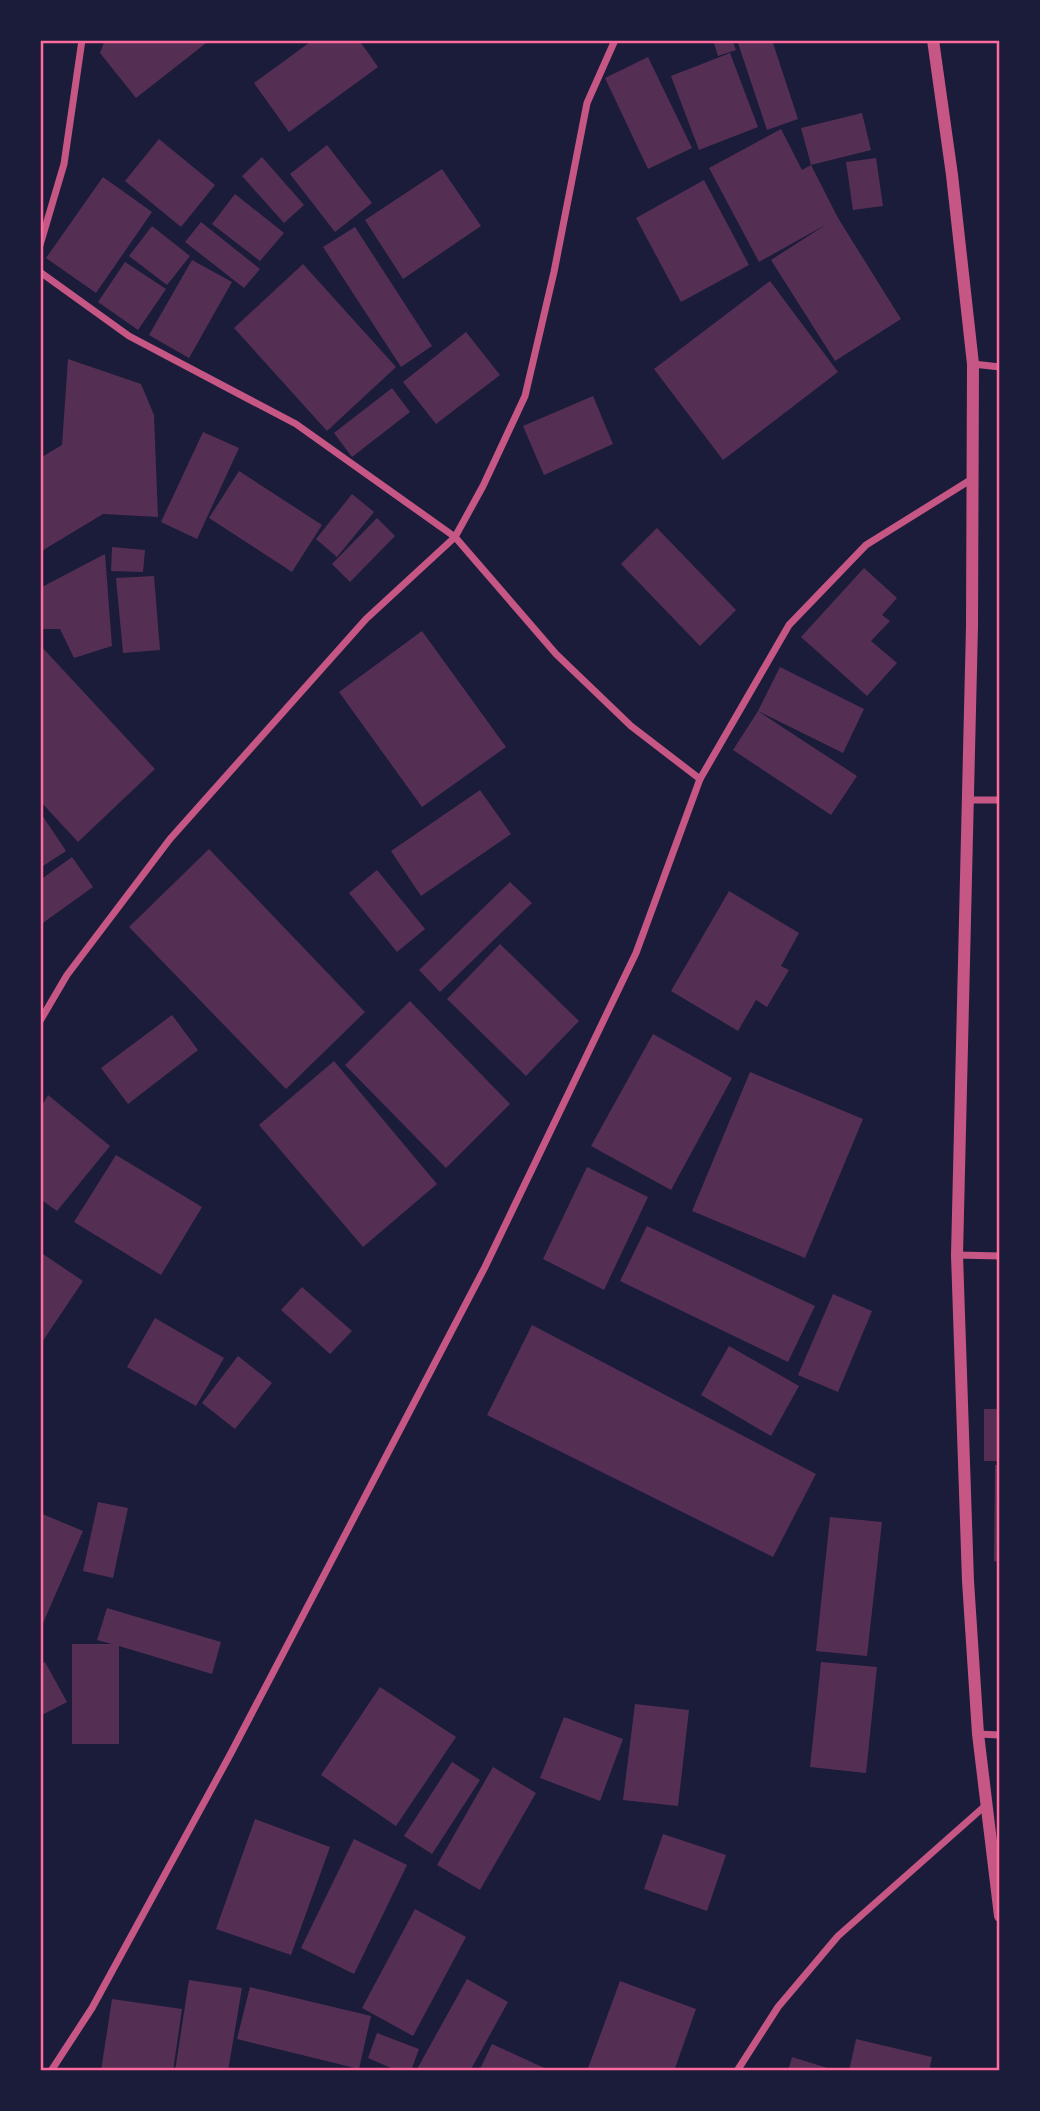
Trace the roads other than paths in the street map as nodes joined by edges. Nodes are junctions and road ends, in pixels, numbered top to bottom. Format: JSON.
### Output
{"nodes":[{"id":1,"x":82,"y":40,"type":"edge"},
{"id":2,"x":615,"y":40,"type":"edge"},
{"id":3,"x":933,"y":40,"type":"edge"},
{"id":4,"x":40,"y":246,"type":"edge"},
{"id":5,"x":40,"y":272,"type":"edge"},
{"id":6,"x":973,"y":364,"type":"junction"},
{"id":7,"x":1000,"y":367,"type":"edge"},
{"id":8,"x":973,"y":478,"type":"junction"},
{"id":9,"x":455,"y":537,"type":"junction"},
{"id":10,"x":700,"y":779,"type":"junction"},
{"id":11,"x":968,"y":800,"type":"junction"},
{"id":12,"x":1000,"y":800,"type":"edge"},
{"id":13,"x":40,"y":1021,"type":"edge"},
{"id":14,"x":957,"y":1255,"type":"junction"},
{"id":15,"x":1000,"y":1256,"type":"edge"},
{"id":16,"x":978,"y":1734,"type":"junction"},
{"id":17,"x":1000,"y":1735,"type":"edge"},
{"id":18,"x":986,"y":1805,"type":"junction"},
{"id":19,"x":1000,"y":1916,"type":"edge"},
{"id":20,"x":51,"y":2071,"type":"edge"},
{"id":21,"x":737,"y":2071,"type":"edge"}],
"edges":[{"from":1,"to":4,"type":"street"},
{"from":2,"to":9,"type":"street"},
{"from":3,"to":6,"type":"street"},
{"from":5,"to":9,"type":"street"},
{"from":6,"to":7,"type":"street"},
{"from":6,"to":8,"type":"street"},
{"from":8,"to":10,"type":"street"},
{"from":8,"to":11,"type":"street"},
{"from":9,"to":10,"type":"street"},
{"from":9,"to":13,"type":"street"},
{"from":10,"to":20,"type":"street"},
{"from":11,"to":12,"type":"street"},
{"from":11,"to":14,"type":"street"},
{"from":14,"to":15,"type":"street"},
{"from":14,"to":16,"type":"street"},
{"from":16,"to":17,"type":"street"},
{"from":16,"to":18,"type":"street"},
{"from":18,"to":19,"type":"street"},
{"from":18,"to":21,"type":"street"}]}
